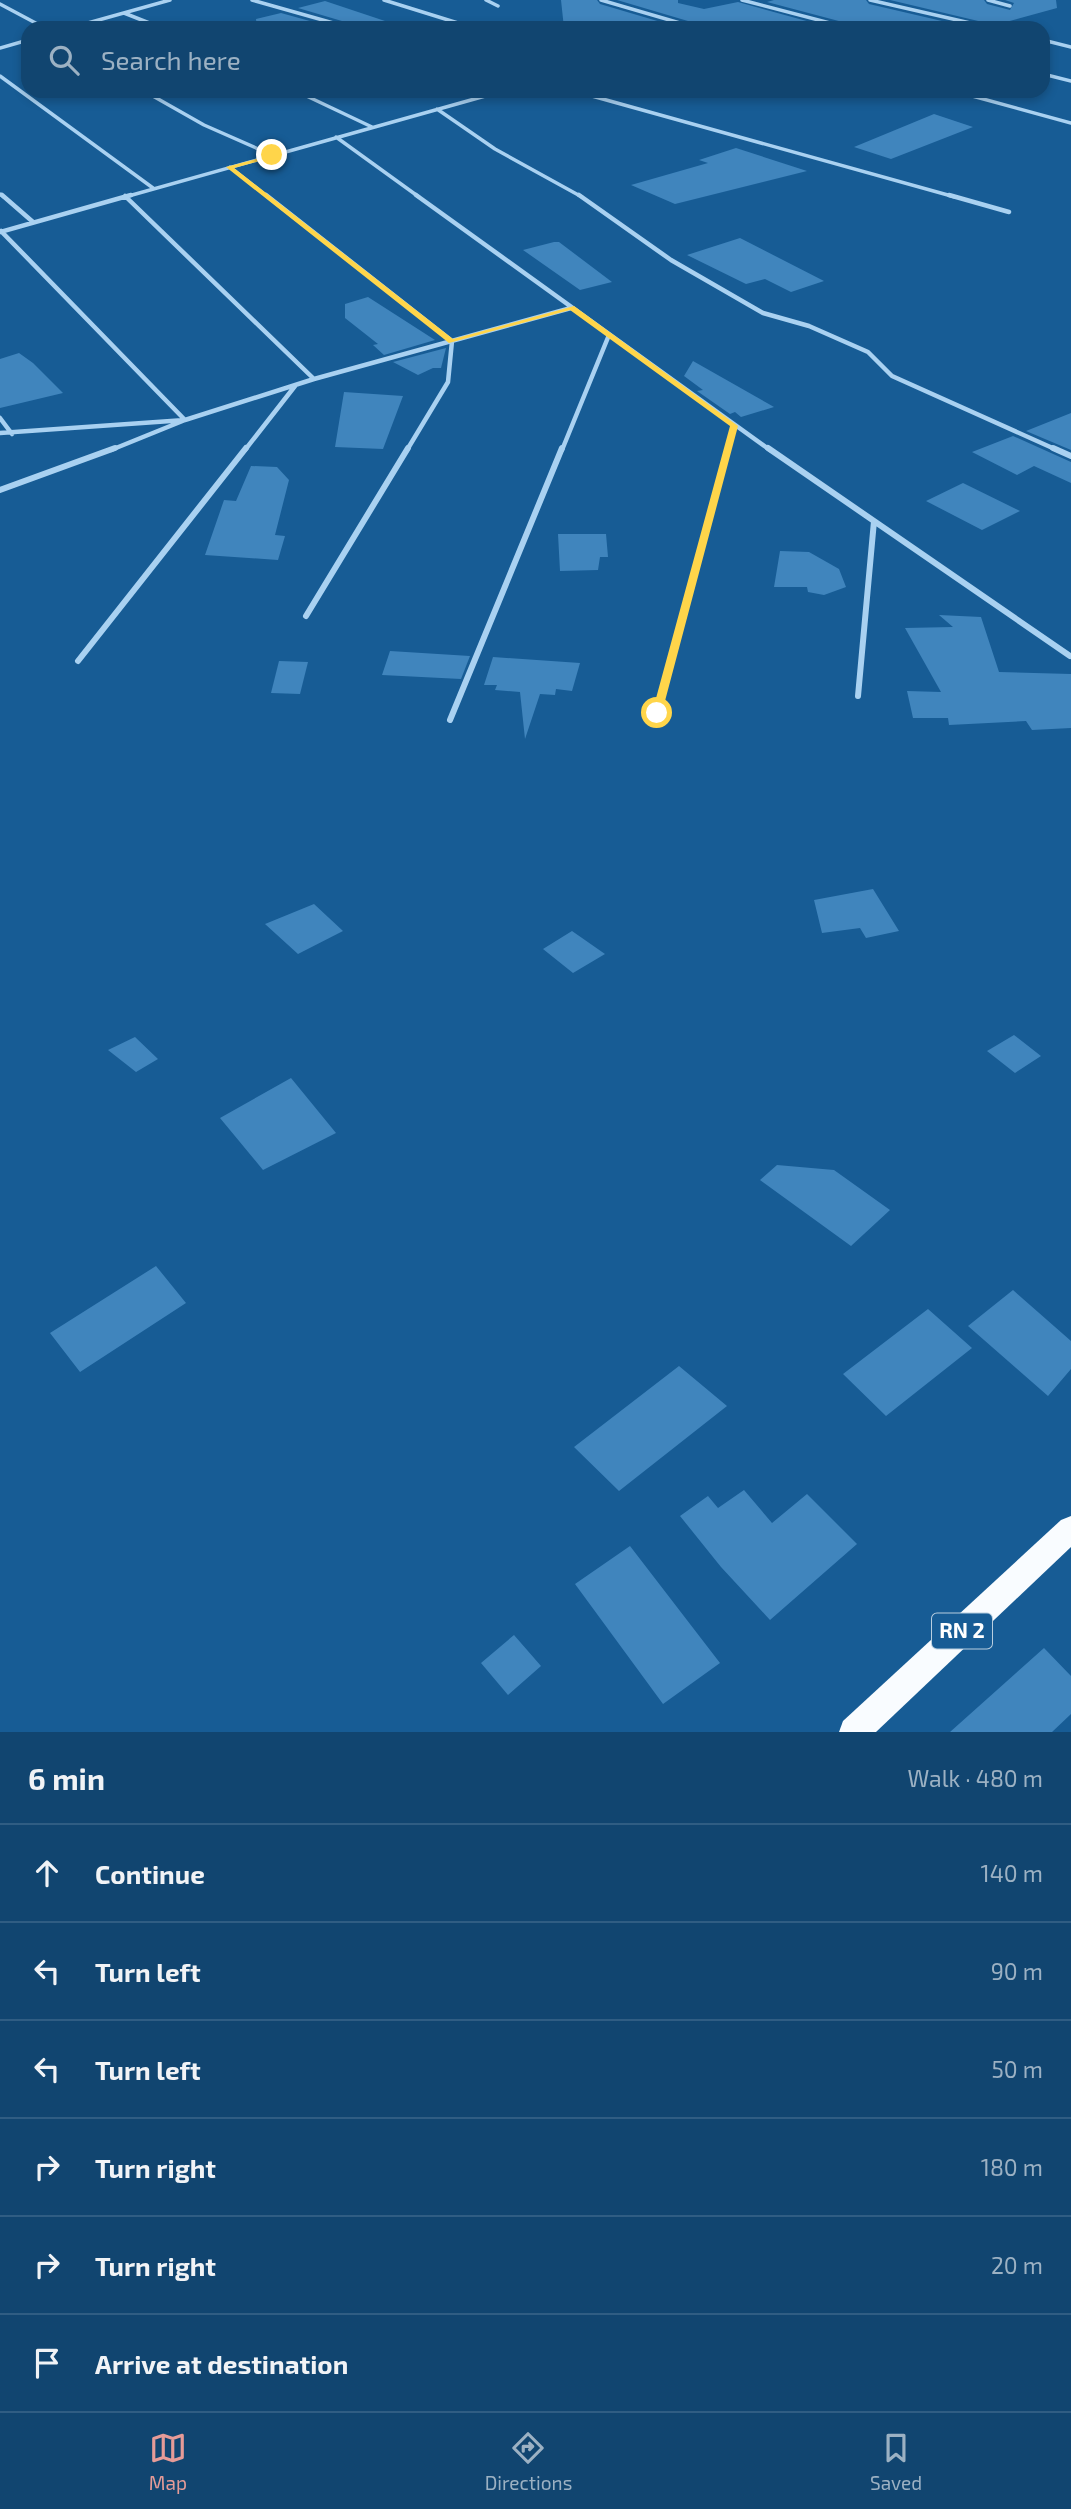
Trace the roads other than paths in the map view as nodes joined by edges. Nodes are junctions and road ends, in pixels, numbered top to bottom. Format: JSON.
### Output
{"nodes":[{"id":1,"x":170,"y":0,"type":"edge"},
{"id":2,"x":252,"y":0,"type":"edge"},
{"id":3,"x":384,"y":0,"type":"edge"},
{"id":4,"x":486,"y":0,"type":"edge"},
{"id":5,"x":601,"y":0,"type":"edge"},
{"id":6,"x":742,"y":0,"type":"edge"},
{"id":7,"x":870,"y":0,"type":"edge"},
{"id":8,"x":988,"y":0,"type":"edge"},
{"id":9,"x":0,"y":4,"type":"edge"},
{"id":10,"x":498,"y":6,"type":"dead end"},
{"id":11,"x":1010,"y":6,"type":"dead end"},
{"id":12,"x":124,"y":13,"type":"junction"},
{"id":13,"x":32,"y":21,"type":"edge"},
{"id":14,"x":95,"y":21,"type":"edge"},
{"id":15,"x":144,"y":21,"type":"edge"},
{"id":16,"x":326,"y":21,"type":"edge"},
{"id":17,"x":452,"y":21,"type":"edge"},
{"id":18,"x":673,"y":21,"type":"edge"},
{"id":19,"x":822,"y":21,"type":"edge"},
{"id":20,"x":962,"y":21,"type":"edge"},
{"id":21,"x":21,"y":42,"type":"edge"},
{"id":22,"x":1050,"y":42,"type":"edge"},
{"id":23,"x":1071,"y":47,"type":"edge"},
{"id":24,"x":0,"y":48,"type":"edge"},
{"id":25,"x":0,"y":76,"type":"edge"},
{"id":26,"x":1050,"y":76,"type":"edge"},
{"id":27,"x":1071,"y":81,"type":"edge"},
{"id":28,"x":21,"y":91,"type":"edge"},
{"id":29,"x":30,"y":98,"type":"edge"},
{"id":30,"x":156,"y":98,"type":"edge"},
{"id":31,"x":311,"y":98,"type":"edge"},
{"id":32,"x":477,"y":98,"type":"edge"},
{"id":33,"x":599,"y":98,"type":"edge"},
{"id":34,"x":980,"y":98,"type":"edge"},
{"id":35,"x":437,"y":109,"type":"junction"},
{"id":36,"x":1071,"y":123,"type":"edge"},
{"id":37,"x":372,"y":127,"type":"junction"},
{"id":38,"x":336,"y":137,"type":"junction"},
{"id":39,"x":272,"y":155,"type":"junction"},
{"id":40,"x":230,"y":167,"type":"junction"},
{"id":41,"x":153,"y":188,"type":"junction"},
{"id":42,"x":0,"y":194,"type":"edge"},
{"id":43,"x":125,"y":196,"type":"junction"},
{"id":44,"x":1009,"y":212,"type":"dead end"},
{"id":45,"x":33,"y":222,"type":"junction"},
{"id":46,"x":0,"y":231,"type":"edge"},
{"id":47,"x":571,"y":308,"type":"junction"},
{"id":48,"x":609,"y":335,"type":"junction"},
{"id":49,"x":452,"y":341,"type":"junction"},
{"id":50,"x":314,"y":379,"type":"junction"},
{"id":51,"x":295,"y":385,"type":"junction"},
{"id":52,"x":0,"y":418,"type":"edge"},
{"id":53,"x":185,"y":420,"type":"junction"},
{"id":54,"x":734,"y":426,"type":"junction"},
{"id":55,"x":0,"y":433,"type":"edge"},
{"id":56,"x":12,"y":434,"type":"junction"},
{"id":57,"x":1071,"y":456,"type":"edge"},
{"id":58,"x":0,"y":490,"type":"edge"},
{"id":59,"x":874,"y":521,"type":"junction"},
{"id":60,"x":306,"y":615,"type":"dead end"},
{"id":61,"x":1070,"y":656,"type":"edge"},
{"id":62,"x":78,"y":661,"type":"dead end"},
{"id":63,"x":858,"y":696,"type":"dead end"},
{"id":64,"x":657,"y":713,"type":"dead end"},
{"id":65,"x":450,"y":720,"type":"dead end"},
{"id":66,"x":1071,"y":1530,"type":"edge"},
{"id":67,"x":854,"y":1732,"type":"edge"}],
"edges":[{"from":1,"to":12,"type":"street"},
{"from":2,"to":16,"type":"street"},
{"from":3,"to":17,"type":"street"},
{"from":4,"to":10,"type":"street"},
{"from":5,"to":18,"type":"street"},
{"from":6,"to":19,"type":"street"},
{"from":7,"to":20,"type":"street"},
{"from":8,"to":11,"type":"street"},
{"from":9,"to":13,"type":"street"},
{"from":12,"to":14,"type":"street"},
{"from":12,"to":15,"type":"street"},
{"from":21,"to":24,"type":"street"},
{"from":22,"to":23,"type":"street"},
{"from":25,"to":28,"type":"street"},
{"from":26,"to":27,"type":"street"},
{"from":29,"to":41,"type":"street"},
{"from":30,"to":39,"type":"street"},
{"from":31,"to":37,"type":"street"},
{"from":32,"to":35,"type":"street"},
{"from":33,"to":44,"type":"street"},
{"from":34,"to":36,"type":"street"},
{"from":35,"to":37,"type":"street"},
{"from":35,"to":57,"type":"street"},
{"from":37,"to":38,"type":"street"},
{"from":38,"to":39,"type":"street"},
{"from":38,"to":47,"type":"street"},
{"from":39,"to":40,"type":"street"},
{"from":40,"to":41,"type":"street"},
{"from":40,"to":49,"type":"street"},
{"from":41,"to":43,"type":"street"},
{"from":42,"to":45,"type":"street"},
{"from":43,"to":45,"type":"street"},
{"from":43,"to":50,"type":"street"},
{"from":45,"to":46,"type":"street"},
{"from":46,"to":53,"type":"street"},
{"from":47,"to":48,"type":"street"},
{"from":47,"to":49,"type":"street"},
{"from":48,"to":54,"type":"street"},
{"from":48,"to":65,"type":"street"},
{"from":49,"to":50,"type":"street"},
{"from":49,"to":60,"type":"street"},
{"from":50,"to":51,"type":"street"},
{"from":51,"to":53,"type":"street"},
{"from":51,"to":62,"type":"street"},
{"from":52,"to":56,"type":"street"},
{"from":53,"to":56,"type":"street"},
{"from":53,"to":58,"type":"street"},
{"from":54,"to":59,"type":"street"},
{"from":54,"to":64,"type":"street"},
{"from":55,"to":56,"type":"street"},
{"from":59,"to":61,"type":"street"},
{"from":59,"to":63,"type":"street"},
{"from":66,"to":67,"type":"highway","number":"RN 2"}]}
